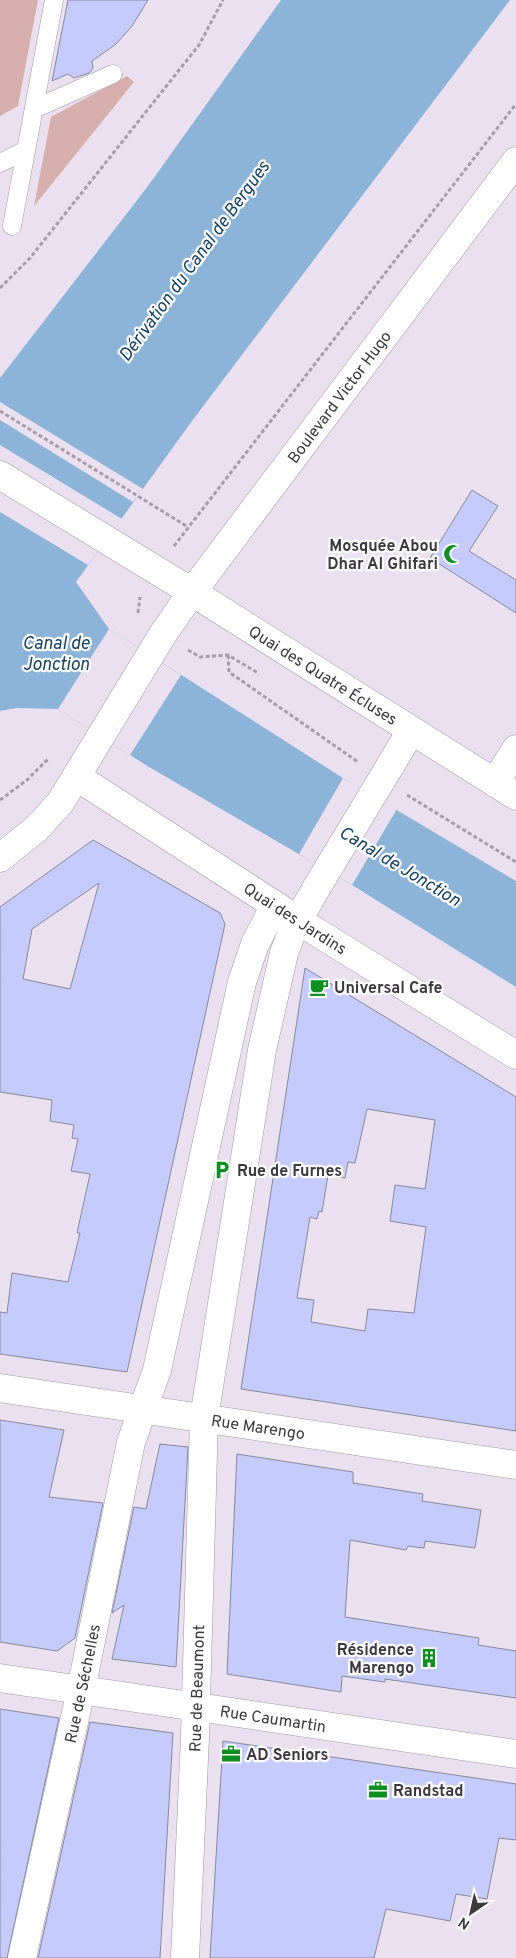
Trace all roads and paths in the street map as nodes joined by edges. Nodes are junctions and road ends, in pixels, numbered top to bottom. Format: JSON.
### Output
{"nodes":[{"id":1,"x":54,"y":0,"type":"edge"},
{"id":2,"x":223,"y":0,"type":"edge"},
{"id":3,"x":113,"y":74,"type":"dead end"},
{"id":4,"x":516,"y":104,"type":"edge"},
{"id":5,"x":34,"y":109,"type":"junction"},
{"id":6,"x":26,"y":150,"type":"junction"},
{"id":7,"x":516,"y":161,"type":"edge"},
{"id":8,"x":0,"y":163,"type":"edge"},
{"id":9,"x":12,"y":226,"type":"dead end"},
{"id":10,"x":0,"y":288,"type":"edge"},
{"id":11,"x":0,"y":411,"type":"edge"},
{"id":12,"x":0,"y":475,"type":"edge"},
{"id":13,"x":188,"y":527,"type":"junction"},
{"id":14,"x":171,"y":550,"type":"dead end"},
{"id":15,"x":192,"y":592,"type":"junction"},
{"id":16,"x":412,"y":730,"type":"junction"},
{"id":17,"x":516,"y":749,"type":"edge"},
{"id":18,"x":48,"y":758,"type":"dead end"},
{"id":19,"x":82,"y":768,"type":"junction"},
{"id":20,"x":506,"y":789,"type":"edge"},
{"id":21,"x":0,"y":800,"type":"edge"},
{"id":22,"x":0,"y":858,"type":"edge"},
{"id":23,"x":275,"y":905,"type":"junction"},
{"id":24,"x":298,"y":920,"type":"junction"},
{"id":25,"x":516,"y":1055,"type":"edge"},
{"id":26,"x":0,"y":1388,"type":"edge"},
{"id":27,"x":142,"y":1410,"type":"junction"},
{"id":28,"x":204,"y":1418,"type":"junction"},
{"id":29,"x":516,"y":1465,"type":"edge"},
{"id":30,"x":0,"y":1678,"type":"edge"},
{"id":31,"x":81,"y":1690,"type":"junction"},
{"id":32,"x":196,"y":1707,"type":"junction"},
{"id":33,"x":516,"y":1754,"type":"edge"},
{"id":34,"x":22,"y":1958,"type":"edge"},
{"id":35,"x":185,"y":1958,"type":"edge"}],
"edges":[{"from":1,"to":5,"type":"lane"},
{"from":2,"to":10,"type":"path"},
{"from":3,"to":5,"type":"lane"},
{"from":4,"to":13,"type":"path"},
{"from":5,"to":6,"type":"lane"},
{"from":6,"to":8,"type":"lane"},
{"from":6,"to":9,"type":"lane"},
{"from":7,"to":15,"type":"street","name":"Boulevard Victor Hugo"},
{"from":11,"to":13,"type":"path"},
{"from":12,"to":15,"type":"street","name":"Quai des Quatre Écluses"},
{"from":13,"to":14,"type":"path"},
{"from":15,"to":16,"type":"street","name":"Quai des Quatre Écluses"},
{"from":15,"to":19,"type":"street","name":"Boulevard Victor Hugo"},
{"from":16,"to":20,"type":"street","name":"Quai des Quatre Écluses"},
{"from":16,"to":24,"type":"street","bridge":true},
{"from":17,"to":20,"type":"street"},
{"from":18,"to":21,"type":"path"},
{"from":19,"to":22,"type":"street","name":"Boulevard Victor Hugo"},
{"from":19,"to":23,"type":"street","name":"Quai des Jardins"},
{"from":23,"to":24,"type":"street","name":"Quai des Jardins"},
{"from":23,"to":27,"type":"street"},
{"from":24,"to":25,"type":"street","name":"Quai des Jardins"},
{"from":24,"to":28,"type":"street"},
{"from":26,"to":27,"type":"street","name":"Rue Marengo"},
{"from":27,"to":28,"type":"street","name":"Rue Marengo"},
{"from":27,"to":31,"type":"street","name":"Rue de Séchelles"},
{"from":28,"to":29,"type":"street","name":"Rue Marengo"},
{"from":28,"to":32,"type":"street","name":"Rue de Beaumont"},
{"from":30,"to":31,"type":"street","name":"Rue Caumartin"},
{"from":31,"to":32,"type":"street","name":"Rue Caumartin"},
{"from":31,"to":34,"type":"street","name":"Rue de Séchelles"},
{"from":32,"to":33,"type":"street","name":"Rue Caumartin"},
{"from":32,"to":35,"type":"street","name":"Rue de Beaumont"}]}
